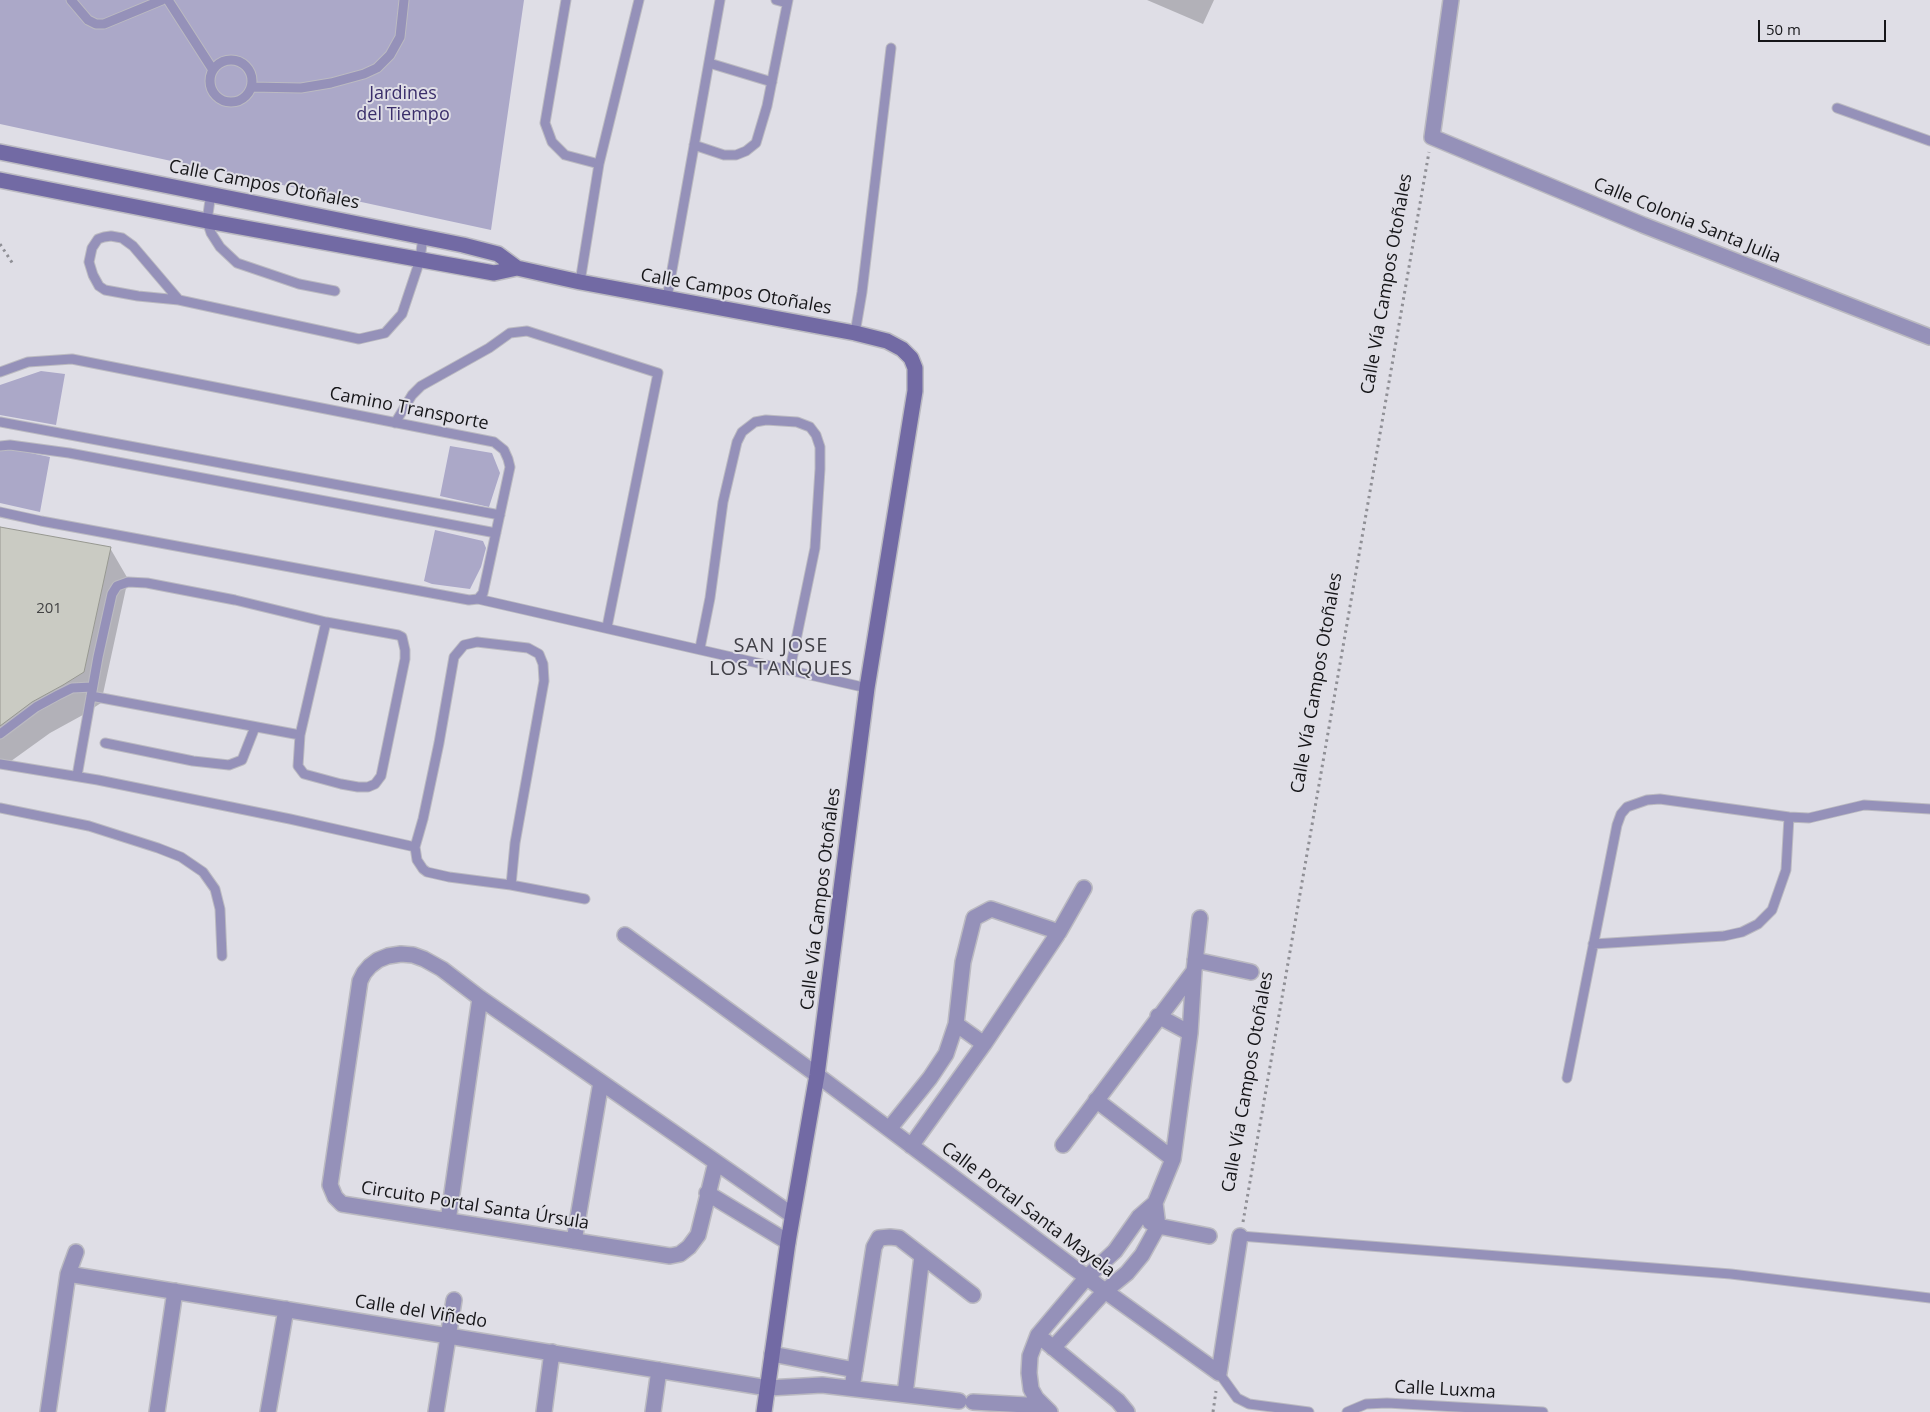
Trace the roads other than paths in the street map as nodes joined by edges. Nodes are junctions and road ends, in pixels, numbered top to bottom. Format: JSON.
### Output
{"nodes":[{"id":1,"x":71,"y":0,"type":"edge"},
{"id":2,"x":162,"y":0,"type":"edge"},
{"id":3,"x":168,"y":0,"type":"edge"},
{"id":4,"x":404,"y":0,"type":"edge"},
{"id":5,"x":566,"y":0,"type":"edge"},
{"id":6,"x":639,"y":0,"type":"edge"},
{"id":7,"x":720,"y":0,"type":"edge"},
{"id":8,"x":776,"y":0,"type":"edge"},
{"id":9,"x":1451,"y":0,"type":"edge"},
{"id":10,"x":788,"y":2,"type":"edge"},
{"id":11,"x":892,"y":48,"type":"dead end"},
{"id":12,"x":709,"y":63,"type":"junction"},
{"id":13,"x":213,"y":70,"type":"junction"},
{"id":14,"x":772,"y":82,"type":"junction"},
{"id":15,"x":252,"y":87,"type":"junction"},
{"id":16,"x":1837,"y":108,"type":"dead end"},
{"id":17,"x":1930,"y":141,"type":"edge"},
{"id":18,"x":694,"y":145,"type":"junction"},
{"id":19,"x":0,"y":152,"type":"edge"},
{"id":20,"x":599,"y":164,"type":"junction"},
{"id":21,"x":0,"y":180,"type":"edge"},
{"id":22,"x":211,"y":193,"type":"junction"},
{"id":23,"x":207,"y":220,"type":"junction"},
{"id":24,"x":423,"y":236,"type":"junction"},
{"id":25,"x":420,"y":260,"type":"junction"},
{"id":26,"x":517,"y":268,"type":"junction"},
{"id":27,"x":580,"y":282,"type":"junction"},
{"id":28,"x":335,"y":291,"type":"dead end"},
{"id":29,"x":667,"y":298,"type":"junction"},
{"id":30,"x":180,"y":300,"type":"junction"},
{"id":31,"x":855,"y":333,"type":"junction"},
{"id":32,"x":1930,"y":337,"type":"edge"},
{"id":33,"x":0,"y":372,"type":"edge"},
{"id":34,"x":915,"y":391,"type":"joint"},
{"id":35,"x":0,"y":422,"type":"edge"},
{"id":36,"x":395,"y":423,"type":"junction"},
{"id":37,"x":0,"y":446,"type":"edge"},
{"id":38,"x":0,"y":512,"type":"edge"},
{"id":39,"x":500,"y":515,"type":"junction"},
{"id":40,"x":496,"y":533,"type":"junction"},
{"id":41,"x":478,"y":599,"type":"junction"},
{"id":42,"x":326,"y":622,"type":"junction"},
{"id":43,"x":607,"y":627,"type":"junction"},
{"id":44,"x":700,"y":648,"type":"junction"},
{"id":45,"x":790,"y":669,"type":"junction"},
{"id":46,"x":867,"y":688,"type":"junction"},
{"id":47,"x":92,"y":691,"type":"junction"},
{"id":48,"x":255,"y":727,"type":"junction"},
{"id":49,"x":0,"y":734,"type":"edge"},
{"id":50,"x":300,"y":735,"type":"junction"},
{"id":51,"x":105,"y":743,"type":"dead end"},
{"id":52,"x":0,"y":764,"type":"edge"},
{"id":53,"x":76,"y":776,"type":"junction"},
{"id":54,"x":0,"y":808,"type":"edge"},
{"id":55,"x":1930,"y":809,"type":"edge"},
{"id":56,"x":1789,"y":817,"type":"junction"},
{"id":57,"x":415,"y":847,"type":"junction"},
{"id":58,"x":511,"y":884,"type":"junction"},
{"id":59,"x":1084,"y":888,"type":"dead end"},
{"id":60,"x":585,"y":899,"type":"dead end"},
{"id":61,"x":1200,"y":918,"type":"dead end"},
{"id":62,"x":1059,"y":932,"type":"junction"},
{"id":63,"x":625,"y":935,"type":"dead end"},
{"id":64,"x":1593,"y":944,"type":"junction"},
{"id":65,"x":222,"y":956,"type":"dead end"},
{"id":66,"x":1194,"y":966,"type":"junction"},
{"id":67,"x":1251,"y":972,"type":"dead end"},
{"id":68,"x":480,"y":998,"type":"junction"},
{"id":69,"x":1158,"y":1016,"type":"junction"},
{"id":70,"x":956,"y":1024,"type":"junction"},
{"id":71,"x":1190,"y":1032,"type":"junction"},
{"id":72,"x":984,"y":1044,"type":"junction"},
{"id":73,"x":817,"y":1075,"type":"junction"},
{"id":74,"x":1567,"y":1078,"type":"dead end"},
{"id":75,"x":601,"y":1082,"type":"junction"},
{"id":76,"x":1096,"y":1100,"type":"junction"},
{"id":77,"x":889,"y":1129,"type":"junction"},
{"id":78,"x":1063,"y":1145,"type":"dead end"},
{"id":79,"x":911,"y":1146,"type":"junction"},
{"id":80,"x":1173,"y":1159,"type":"junction"},
{"id":81,"x":716,"y":1162,"type":"junction"},
{"id":82,"x":706,"y":1193,"type":"junction"},
{"id":83,"x":1155,"y":1203,"type":"junction"},
{"id":84,"x":792,"y":1215,"type":"junction"},
{"id":85,"x":1139,"y":1217,"type":"junction"},
{"id":86,"x":448,"y":1221,"type":"junction"},
{"id":87,"x":1158,"y":1226,"type":"junction"},
{"id":88,"x":1209,"y":1236,"type":"dead end"},
{"id":89,"x":1240,"y":1236,"type":"joint"},
{"id":90,"x":574,"y":1241,"type":"junction"},
{"id":91,"x":788,"y":1242,"type":"junction"},
{"id":92,"x":76,"y":1252,"type":"dead end"},
{"id":93,"x":922,"y":1256,"type":"junction"},
{"id":94,"x":68,"y":1274,"type":"junction"},
{"id":95,"x":1086,"y":1277,"type":"junction"},
{"id":96,"x":175,"y":1291,"type":"junction"},
{"id":97,"x":1105,"y":1291,"type":"junction"},
{"id":98,"x":973,"y":1295,"type":"dead end"},
{"id":99,"x":1930,"y":1298,"type":"edge"},
{"id":100,"x":454,"y":1300,"type":"dead end"},
{"id":101,"x":286,"y":1309,"type":"junction"},
{"id":102,"x":1038,"y":1335,"type":"junction"},
{"id":103,"x":448,"y":1336,"type":"junction"},
{"id":104,"x":1053,"y":1348,"type":"junction"},
{"id":105,"x":552,"y":1352,"type":"junction"},
{"id":106,"x":772,"y":1354,"type":"junction"},
{"id":107,"x":659,"y":1370,"type":"junction"},
{"id":108,"x":855,"y":1370,"type":"junction"},
{"id":109,"x":1219,"y":1373,"type":"junction"},
{"id":110,"x":768,"y":1388,"type":"junction"},
{"id":111,"x":852,"y":1388,"type":"junction"},
{"id":112,"x":905,"y":1394,"type":"junction"},
{"id":113,"x":1047,"y":1409,"type":"edge"},
{"id":114,"x":48,"y":1412,"type":"edge"},
{"id":115,"x":157,"y":1412,"type":"edge"},
{"id":116,"x":268,"y":1412,"type":"edge"},
{"id":117,"x":436,"y":1412,"type":"edge"},
{"id":118,"x":544,"y":1412,"type":"edge"},
{"id":119,"x":653,"y":1412,"type":"edge"},
{"id":120,"x":764,"y":1412,"type":"edge"},
{"id":121,"x":1127,"y":1412,"type":"edge"},
{"id":122,"x":1309,"y":1412,"type":"edge"},
{"id":123,"x":1347,"y":1412,"type":"edge"},
{"id":124,"x":1543,"y":1412,"type":"edge"}],
"edges":[{"from":1,"to":2,"type":"lane"},
{"from":3,"to":13,"type":"lane"},
{"from":4,"to":15,"type":"lane"},
{"from":5,"to":20,"type":"lane"},
{"from":6,"to":20,"type":"lane"},
{"from":7,"to":12,"type":"lane"},
{"from":8,"to":10,"type":"lane"},
{"from":9,"to":32,"type":"street","name":"Calle Colonia Santa Julia"},
{"from":10,"to":14,"type":"lane"},
{"from":11,"to":31,"type":"lane"},
{"from":12,"to":14,"type":"lane"},
{"from":12,"to":18,"type":"lane"},
{"from":13,"to":15,"type":"lane"},
{"from":13,"to":15,"type":"lane"},
{"from":14,"to":18,"type":"lane"},
{"from":16,"to":17,"type":"lane"},
{"from":18,"to":29,"type":"lane"},
{"from":19,"to":22,"type":"street","name":"Calle Campos Otoñales"},
{"from":20,"to":27,"type":"lane"},
{"from":21,"to":23,"type":"street","name":"Calle Campos Otoñales"},
{"from":22,"to":23,"type":"lane"},
{"from":22,"to":24,"type":"street","name":"Calle Campos Otoñales"},
{"from":23,"to":25,"type":"street","name":"Calle Campos Otoñales"},
{"from":23,"to":28,"type":"lane"},
{"from":24,"to":25,"type":"lane"},
{"from":24,"to":26,"type":"street","name":"Calle Campos Otoñales"},
{"from":25,"to":26,"type":"street","name":"Calle Campos Otoñales"},
{"from":25,"to":30,"type":"lane"},
{"from":26,"to":27,"type":"street","name":"Calle Campos Otoñales"},
{"from":27,"to":29,"type":"street","name":"Calle Campos Otoñales"},
{"from":29,"to":31,"type":"street","name":"Calle Campos Otoñales"},
{"from":30,"to":30,"type":"lane"},
{"from":31,"to":34,"type":"street","name":"Calle Campos Otoñales"},
{"from":33,"to":36,"type":"lane","name":"Camino Transporte"},
{"from":34,"to":46,"type":"street","name":"Calle Vía Campos Otoñales"},
{"from":35,"to":39,"type":"lane"},
{"from":36,"to":39,"type":"lane","name":"Camino Transporte"},
{"from":36,"to":43,"type":"lane"},
{"from":37,"to":40,"type":"lane"},
{"from":38,"to":41,"type":"lane"},
{"from":39,"to":40,"type":"lane","name":"Camino Transporte"},
{"from":40,"to":41,"type":"lane","name":"Camino Transporte"},
{"from":41,"to":43,"type":"lane"},
{"from":42,"to":47,"type":"lane"},
{"from":42,"to":50,"type":"lane"},
{"from":42,"to":50,"type":"lane"},
{"from":43,"to":44,"type":"lane"},
{"from":44,"to":45,"type":"lane"},
{"from":44,"to":45,"type":"lane"},
{"from":45,"to":46,"type":"lane"},
{"from":46,"to":73,"type":"street","name":"Calle Vía Campos Otoñales"},
{"from":47,"to":48,"type":"lane"},
{"from":47,"to":49,"type":"lane"},
{"from":47,"to":53,"type":"lane"},
{"from":48,"to":50,"type":"lane"},
{"from":48,"to":51,"type":"lane"},
{"from":52,"to":53,"type":"lane"},
{"from":53,"to":57,"type":"lane"},
{"from":54,"to":65,"type":"lane"},
{"from":55,"to":56,"type":"lane"},
{"from":56,"to":64,"type":"lane"},
{"from":56,"to":64,"type":"lane"},
{"from":57,"to":58,"type":"lane"},
{"from":57,"to":58,"type":"lane"},
{"from":58,"to":60,"type":"lane"},
{"from":59,"to":62,"type":"street"},
{"from":61,"to":66,"type":"street"},
{"from":62,"to":70,"type":"street"},
{"from":62,"to":72,"type":"street"},
{"from":63,"to":73,"type":"street","name":"Calle Portal Santa Mayela"},
{"from":64,"to":74,"type":"lane"},
{"from":66,"to":67,"type":"street"},
{"from":66,"to":69,"type":"street"},
{"from":66,"to":71,"type":"street"},
{"from":68,"to":75,"type":"street","name":"Circuito Portal Santa Úrsula"},
{"from":68,"to":86,"type":"street"},
{"from":68,"to":86,"type":"street","name":"Circuito Portal Santa Úrsula"},
{"from":69,"to":71,"type":"street"},
{"from":69,"to":76,"type":"street"},
{"from":70,"to":72,"type":"street"},
{"from":70,"to":77,"type":"street"},
{"from":71,"to":80,"type":"street"},
{"from":72,"to":79,"type":"street"},
{"from":73,"to":77,"type":"street","name":"Calle Portal Santa Mayela"},
{"from":73,"to":84,"type":"street","name":"Calle Vía Campos Otoñales"},
{"from":75,"to":81,"type":"street","name":"Circuito Portal Santa Úrsula"},
{"from":75,"to":90,"type":"street"},
{"from":76,"to":78,"type":"street"},
{"from":76,"to":80,"type":"street"},
{"from":77,"to":79,"type":"street","name":"Calle Portal Santa Mayela"},
{"from":79,"to":95,"type":"street","name":"Calle Portal Santa Mayela"},
{"from":80,"to":83,"type":"street"},
{"from":81,"to":82,"type":"street","name":"Circuito Portal Santa Úrsula"},
{"from":81,"to":84,"type":"street","name":"Circuito Portal Santa Úrsula"},
{"from":82,"to":90,"type":"street","name":"Circuito Portal Santa Úrsula"},
{"from":82,"to":91,"type":"street"},
{"from":83,"to":85,"type":"street"},
{"from":83,"to":87,"type":"street"},
{"from":84,"to":91,"type":"street","name":"Calle Vía Campos Otoñales"},
{"from":85,"to":87,"type":"street"},
{"from":85,"to":95,"type":"street"},
{"from":86,"to":90,"type":"street","name":"Circuito Portal Santa Úrsula"},
{"from":87,"to":88,"type":"street"},
{"from":87,"to":97,"type":"street"},
{"from":89,"to":99,"type":"lane"},
{"from":89,"to":109,"type":"street"},
{"from":91,"to":106,"type":"street","name":"Calle Vía Campos Otoñales"},
{"from":92,"to":94,"type":"street"},
{"from":93,"to":98,"type":"street"},
{"from":93,"to":108,"type":"street"},
{"from":93,"to":112,"type":"street"},
{"from":94,"to":96,"type":"street","name":"Calle del Viñedo"},
{"from":94,"to":114,"type":"street"},
{"from":95,"to":97,"type":"street","name":"Calle Portal Santa Mayela"},
{"from":95,"to":102,"type":"street"},
{"from":96,"to":101,"type":"street","name":"Calle del Viñedo"},
{"from":96,"to":115,"type":"street"},
{"from":97,"to":104,"type":"street"},
{"from":97,"to":109,"type":"street","name":"Calle Portal Santa Mayela"},
{"from":100,"to":103,"type":"street"},
{"from":101,"to":103,"type":"street","name":"Calle del Viñedo"},
{"from":101,"to":116,"type":"street"},
{"from":102,"to":104,"type":"street"},
{"from":102,"to":113,"type":"street"},
{"from":103,"to":105,"type":"street","name":"Calle del Viñedo"},
{"from":103,"to":117,"type":"street"},
{"from":104,"to":121,"type":"street"},
{"from":105,"to":107,"type":"street","name":"Calle del Viñedo"},
{"from":105,"to":118,"type":"street"},
{"from":106,"to":108,"type":"street"},
{"from":106,"to":110,"type":"street","name":"Calle Vía Campos Otoñales"},
{"from":107,"to":110,"type":"street","name":"Calle del Viñedo"},
{"from":107,"to":119,"type":"street"},
{"from":108,"to":111,"type":"street"},
{"from":109,"to":122,"type":"lane"},
{"from":110,"to":111,"type":"street","name":"Calle del Viñedo"},
{"from":110,"to":120,"type":"street","name":"Calle Vía Campos Otoñales"},
{"from":111,"to":112,"type":"street","name":"Calle del Viñedo"},
{"from":112,"to":113,"type":"street","name":"Calle del Viñedo"},
{"from":123,"to":124,"type":"lane","name":"Calle Luxma"}]}
